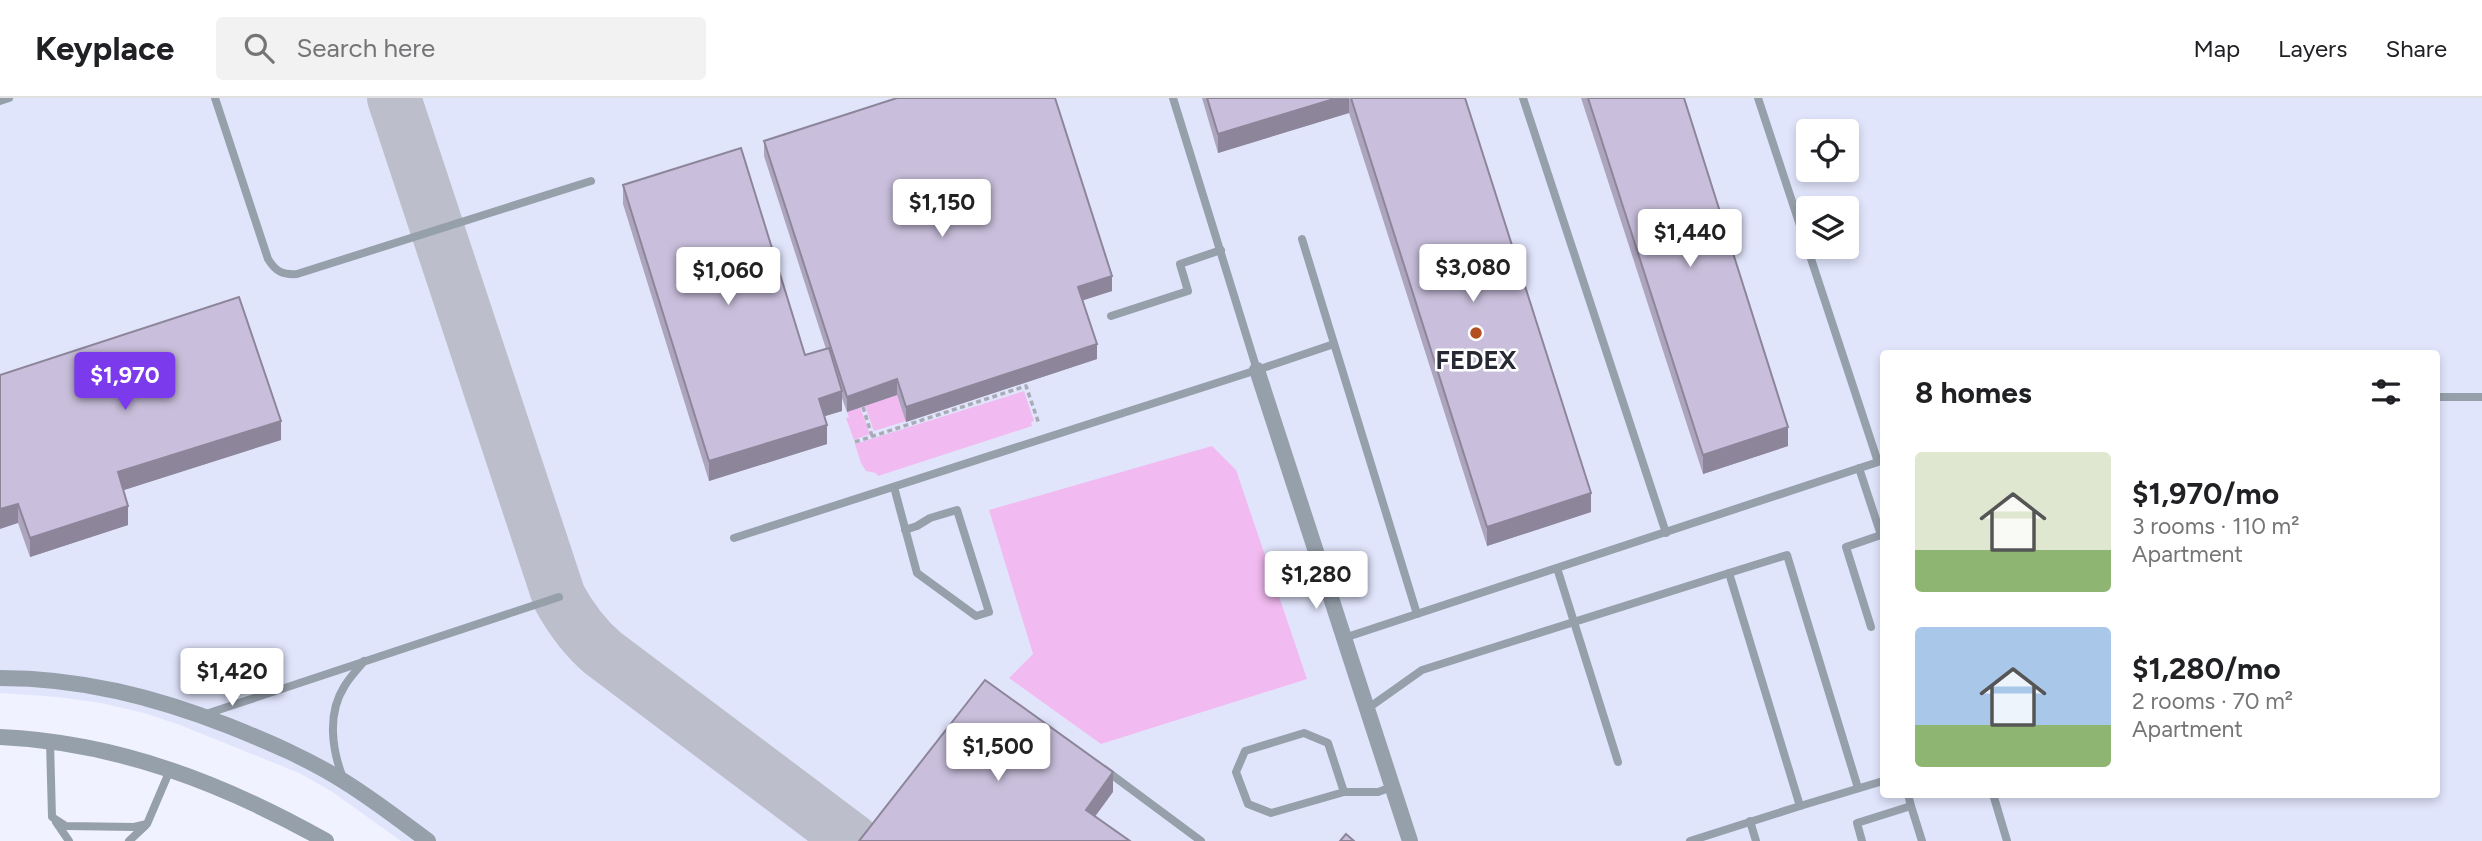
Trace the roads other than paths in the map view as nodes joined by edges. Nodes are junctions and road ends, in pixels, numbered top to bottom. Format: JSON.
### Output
{"nodes":[{"id":1,"x":9,"y":98,"type":"edge"},
{"id":2,"x":215,"y":98,"type":"edge"},
{"id":3,"x":1174,"y":98,"type":"edge"},
{"id":4,"x":1523,"y":98,"type":"edge"},
{"id":5,"x":1758,"y":98,"type":"edge"},
{"id":6,"x":0,"y":101,"type":"edge"},
{"id":7,"x":591,"y":181,"type":"dead end"},
{"id":8,"x":1302,"y":239,"type":"dead end"},
{"id":9,"x":1221,"y":250,"type":"junction"},
{"id":10,"x":1111,"y":316,"type":"dead end"},
{"id":11,"x":1334,"y":344,"type":"junction"},
{"id":12,"x":1257,"y":370,"type":"junction"},
{"id":13,"x":2440,"y":397,"type":"edge"},
{"id":14,"x":2482,"y":397,"type":"edge"},
{"id":15,"x":1859,"y":468,"type":"junction"},
{"id":16,"x":894,"y":487,"type":"junction"},
{"id":17,"x":1880,"y":529,"type":"edge"},
{"id":18,"x":905,"y":530,"type":"junction"},
{"id":19,"x":1666,"y":533,"type":"junction"},
{"id":20,"x":1880,"y":536,"type":"edge"},
{"id":21,"x":734,"y":538,"type":"dead end"},
{"id":22,"x":1557,"y":568,"type":"junction"},
{"id":23,"x":1730,"y":573,"type":"junction"},
{"id":24,"x":559,"y":597,"type":"dead end"},
{"id":25,"x":1417,"y":614,"type":"junction"},
{"id":26,"x":1575,"y":622,"type":"junction"},
{"id":27,"x":1871,"y":627,"type":"dead end"},
{"id":28,"x":1344,"y":638,"type":"junction"},
{"id":29,"x":364,"y":662,"type":"junction"},
{"id":30,"x":0,"y":678,"type":"edge"},
{"id":31,"x":1367,"y":709,"type":"junction"},
{"id":32,"x":202,"y":716,"type":"junction"},
{"id":33,"x":0,"y":737,"type":"edge"},
{"id":34,"x":50,"y":741,"type":"junction"},
{"id":35,"x":1091,"y":760,"type":"edge"},
{"id":36,"x":1618,"y":762,"type":"dead end"},
{"id":37,"x":170,"y":770,"type":"junction"},
{"id":38,"x":344,"y":781,"type":"junction"},
{"id":39,"x":1880,"y":782,"type":"edge"},
{"id":40,"x":1392,"y":787,"type":"junction"},
{"id":41,"x":1858,"y":788,"type":"junction"},
{"id":42,"x":1344,"y":792,"type":"junction"},
{"id":43,"x":1909,"y":798,"type":"edge"},
{"id":44,"x":1994,"y":798,"type":"edge"},
{"id":45,"x":1800,"y":806,"type":"junction"},
{"id":46,"x":1911,"y":806,"type":"junction"},
{"id":47,"x":52,"y":817,"type":"junction"},
{"id":48,"x":1750,"y":821,"type":"junction"},
{"id":49,"x":147,"y":824,"type":"junction"},
{"id":50,"x":69,"y":841,"type":"edge"},
{"id":51,"x":129,"y":841,"type":"edge"},
{"id":52,"x":326,"y":841,"type":"edge"},
{"id":53,"x":428,"y":841,"type":"edge"},
{"id":54,"x":1201,"y":841,"type":"edge"},
{"id":55,"x":1410,"y":841,"type":"edge"},
{"id":56,"x":1690,"y":841,"type":"edge"},
{"id":57,"x":1756,"y":841,"type":"edge"},
{"id":58,"x":1862,"y":841,"type":"edge"},
{"id":59,"x":1922,"y":841,"type":"edge"},
{"id":60,"x":2007,"y":841,"type":"edge"}],
"edges":[{"from":1,"to":6,"type":"lane"},
{"from":2,"to":7,"type":"lane"},
{"from":3,"to":9,"type":"lane"},
{"from":4,"to":19,"type":"lane"},
{"from":5,"to":15,"type":"lane"},
{"from":8,"to":11,"type":"lane"},
{"from":9,"to":10,"type":"lane"},
{"from":9,"to":12,"type":"lane"},
{"from":11,"to":12,"type":"lane"},
{"from":11,"to":25,"type":"lane"},
{"from":12,"to":16,"type":"lane"},
{"from":12,"to":28,"type":"street"},
{"from":13,"to":14,"type":"lane"},
{"from":15,"to":17,"type":"lane"},
{"from":15,"to":19,"type":"lane"},
{"from":16,"to":18,"type":"lane"},
{"from":16,"to":21,"type":"lane"},
{"from":18,"to":18,"type":"lane"},
{"from":19,"to":22,"type":"lane"},
{"from":20,"to":27,"type":"lane"},
{"from":22,"to":25,"type":"lane"},
{"from":22,"to":26,"type":"lane"},
{"from":23,"to":26,"type":"lane"},
{"from":23,"to":41,"type":"lane"},
{"from":23,"to":45,"type":"lane"},
{"from":24,"to":29,"type":"lane"},
{"from":25,"to":28,"type":"lane"},
{"from":26,"to":31,"type":"lane"},
{"from":26,"to":36,"type":"lane"},
{"from":28,"to":31,"type":"street"},
{"from":29,"to":32,"type":"lane"},
{"from":29,"to":38,"type":"lane"},
{"from":30,"to":32,"type":"street"},
{"from":31,"to":40,"type":"street"},
{"from":32,"to":38,"type":"street"},
{"from":33,"to":34,"type":"street"},
{"from":34,"to":37,"type":"street"},
{"from":34,"to":47,"type":"lane"},
{"from":35,"to":54,"type":"lane"},
{"from":37,"to":49,"type":"lane"},
{"from":37,"to":52,"type":"street"},
{"from":38,"to":53,"type":"street"},
{"from":39,"to":41,"type":"lane"},
{"from":40,"to":42,"type":"lane"},
{"from":40,"to":55,"type":"street"},
{"from":41,"to":45,"type":"lane"},
{"from":42,"to":42,"type":"lane"},
{"from":43,"to":46,"type":"lane"},
{"from":44,"to":60,"type":"lane"},
{"from":45,"to":48,"type":"lane"},
{"from":46,"to":58,"type":"lane"},
{"from":46,"to":59,"type":"lane"},
{"from":47,"to":49,"type":"lane"},
{"from":47,"to":50,"type":"lane"},
{"from":48,"to":56,"type":"lane"},
{"from":48,"to":57,"type":"lane"},
{"from":49,"to":51,"type":"lane"}]}
